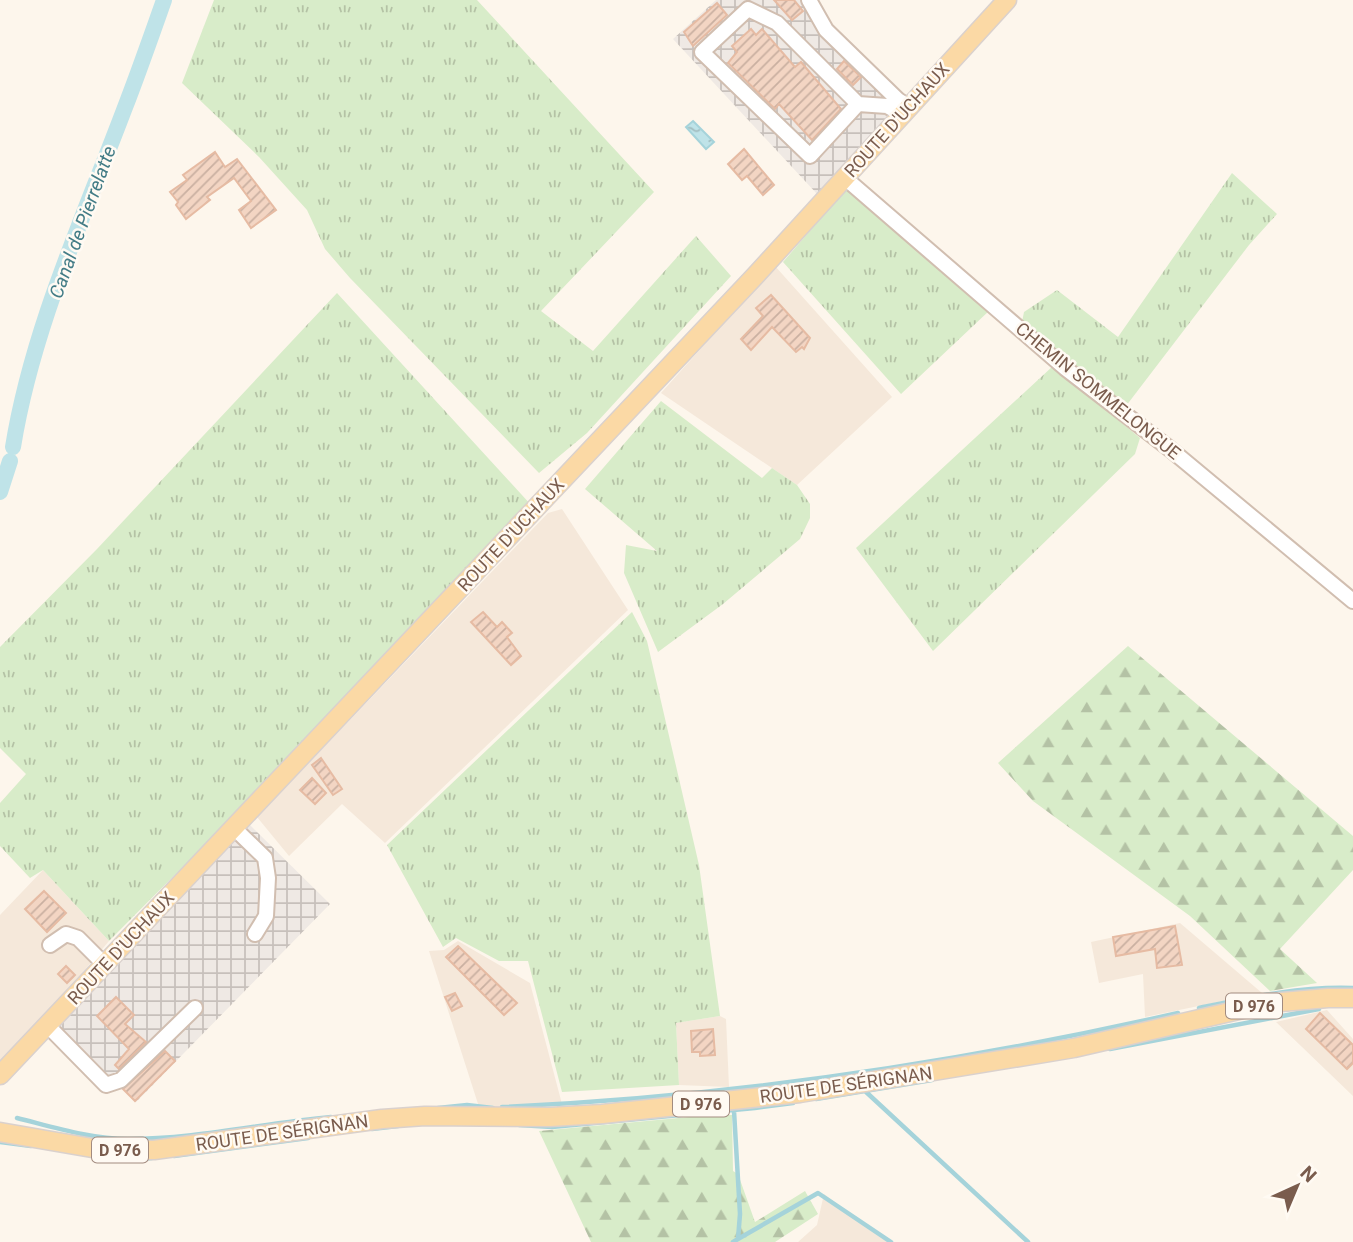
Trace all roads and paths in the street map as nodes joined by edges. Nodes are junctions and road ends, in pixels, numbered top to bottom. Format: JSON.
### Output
{"nodes":[{"id":1,"x":809,"y":0,"type":"edge"},
{"id":2,"x":1007,"y":0,"type":"edge"},
{"id":3,"x":858,"y":104,"type":"junction"},
{"id":4,"x":905,"y":111,"type":"junction"},
{"id":5,"x":845,"y":178,"type":"junction"},
{"id":6,"x":1353,"y":601,"type":"edge"},
{"id":7,"x":234,"y":828,"type":"junction"},
{"id":8,"x":255,"y":934,"type":"dead end"},
{"id":9,"x":50,"y":946,"type":"dead end"},
{"id":10,"x":105,"y":965,"type":"junction"},
{"id":11,"x":1353,"y":998,"type":"edge"},
{"id":12,"x":195,"y":1008,"type":"dead end"},
{"id":13,"x":48,"y":1026,"type":"junction"},
{"id":14,"x":5,"y":1071,"type":"edge"},
{"id":15,"x":0,"y":1084,"type":"edge"},
{"id":16,"x":0,"y":1132,"type":"edge"}],
"edges":[{"from":1,"to":4,"type":"street"},
{"from":2,"to":4,"type":"main road","name":"ROUTE D'UCHAUX"},
{"from":3,"to":3,"type":"street"},
{"from":3,"to":4,"type":"street"},
{"from":4,"to":5,"type":"main road","name":"ROUTE D'UCHAUX"},
{"from":5,"to":6,"type":"street","name":"CHEMIN SOMMELONGUE"},
{"from":5,"to":7,"type":"main road","name":"ROUTE D'UCHAUX"},
{"from":7,"to":8,"type":"street"},
{"from":7,"to":10,"type":"main road","name":"ROUTE D'UCHAUX"},
{"from":9,"to":10,"type":"street"},
{"from":10,"to":13,"type":"main road","name":"ROUTE D'UCHAUX"},
{"from":11,"to":16,"type":"main road","name":"ROUTE DE SÉRIGNAN","number":"D 976"},
{"from":12,"to":13,"type":"street"},
{"from":13,"to":14,"type":"main road","name":"ROUTE D'UCHAUX"},
{"from":14,"to":15,"type":"main road","name":"ROUTE D'UCHAUX"}]}
